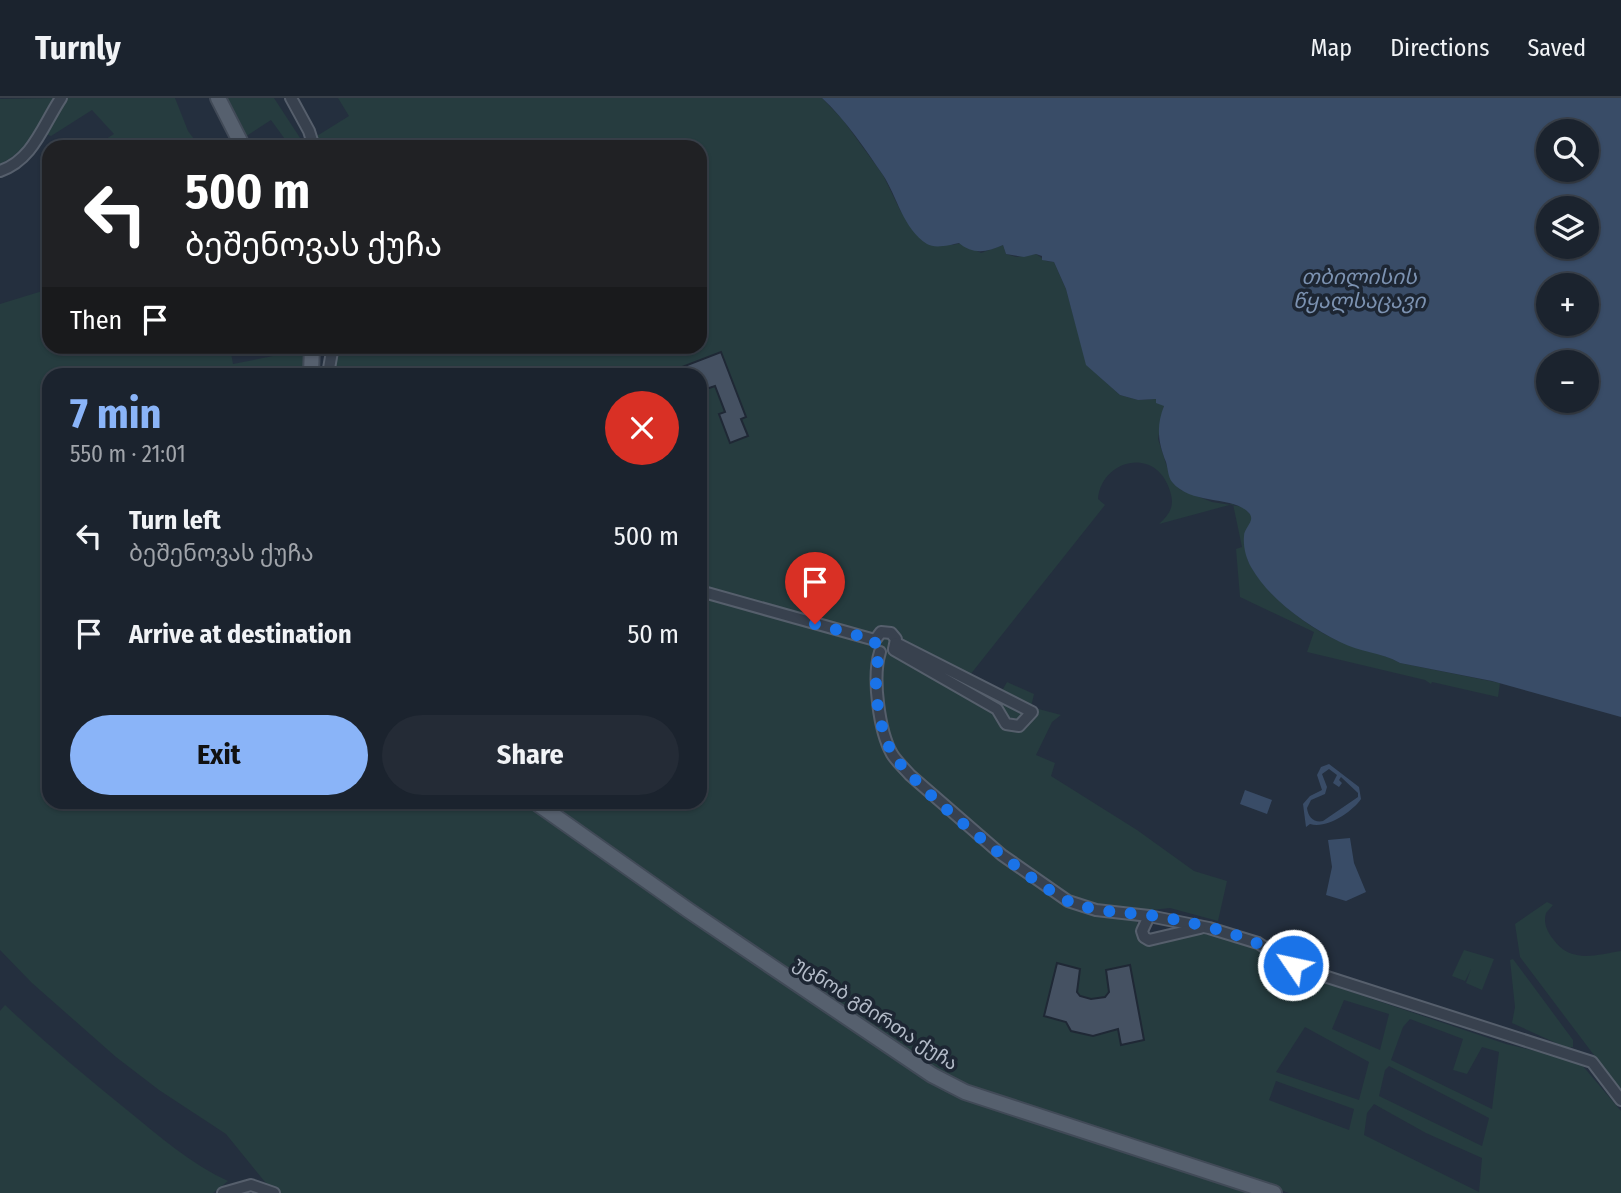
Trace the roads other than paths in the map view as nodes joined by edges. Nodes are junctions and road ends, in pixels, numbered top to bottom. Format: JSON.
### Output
{"nodes":[{"id":1,"x":61,"y":98,"type":"edge"},
{"id":2,"x":218,"y":98,"type":"edge"},
{"id":3,"x":291,"y":98,"type":"edge"},
{"id":4,"x":239,"y":140,"type":"edge"},
{"id":5,"x":312,"y":140,"type":"edge"},
{"id":6,"x":0,"y":171,"type":"edge"},
{"id":7,"x":707,"y":593,"type":"edge"},
{"id":8,"x":875,"y":640,"type":"junction"},
{"id":9,"x":895,"y":646,"type":"junction"},
{"id":10,"x":880,"y":652,"type":"junction"},
{"id":11,"x":545,"y":809,"type":"edge"},
{"id":12,"x":1149,"y":916,"type":"junction"},
{"id":13,"x":1204,"y":927,"type":"junction"},
{"id":14,"x":1621,"y":1100,"type":"edge"},
{"id":15,"x":223,"y":1193,"type":"edge"},
{"id":16,"x":274,"y":1193,"type":"edge"},
{"id":17,"x":1274,"y":1193,"type":"edge"}],
"edges":[{"from":1,"to":6,"type":"street"},
{"from":2,"to":4,"type":"main road"},
{"from":3,"to":5,"type":"street"},
{"from":7,"to":8,"type":"street"},
{"from":8,"to":9,"type":"street"},
{"from":8,"to":10,"type":"street"},
{"from":9,"to":9,"type":"street"},
{"from":9,"to":10,"type":"street"},
{"from":10,"to":12,"type":"street"},
{"from":11,"to":17,"type":"main road","name":"უცნობ გმირთა ქუჩა"},
{"from":12,"to":13,"type":"street"},
{"from":12,"to":13,"type":"street"},
{"from":13,"to":14,"type":"street"},
{"from":15,"to":16,"type":"street"}]}
